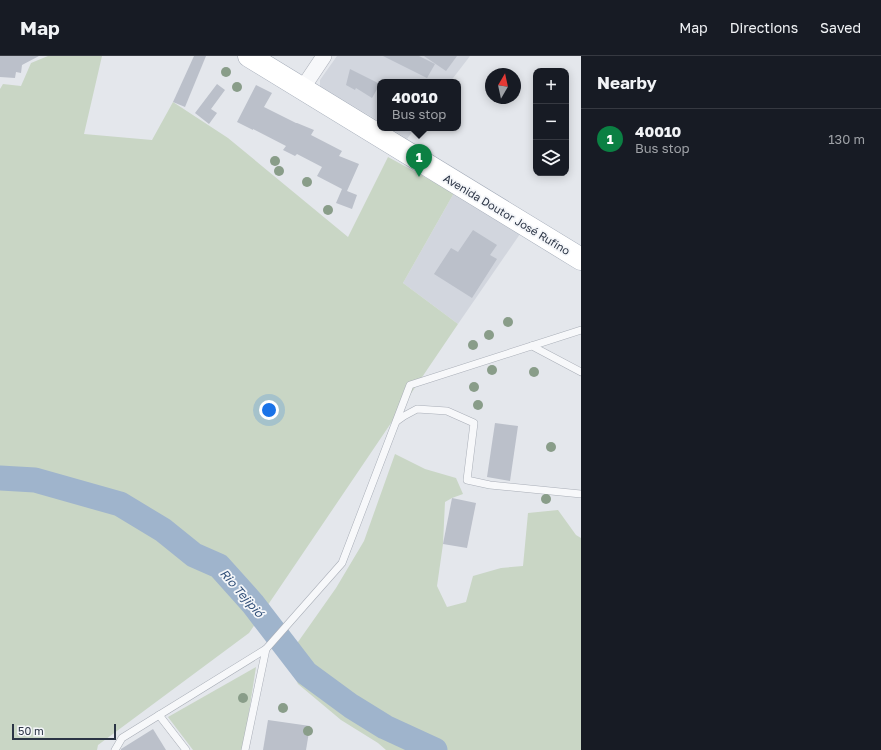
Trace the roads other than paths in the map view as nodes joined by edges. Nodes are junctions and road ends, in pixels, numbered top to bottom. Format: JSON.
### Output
{"nodes":[{"id":1,"x":249,"y":56,"type":"edge"},
{"id":2,"x":324,"y":56,"type":"edge"},
{"id":3,"x":302,"y":89,"type":"junction"},
{"id":4,"x":581,"y":259,"type":"edge"},
{"id":5,"x":581,"y":330,"type":"edge"},
{"id":6,"x":532,"y":346,"type":"junction"},
{"id":7,"x":581,"y":372,"type":"edge"},
{"id":8,"x":396,"y":421,"type":"junction"},
{"id":9,"x":581,"y":494,"type":"edge"},
{"id":10,"x":266,"y":648,"type":"junction"},
{"id":11,"x":160,"y":715,"type":"junction"},
{"id":12,"x":115,"y":750,"type":"edge"},
{"id":13,"x":186,"y":750,"type":"edge"},
{"id":14,"x":245,"y":750,"type":"edge"}],
"edges":[{"from":1,"to":3,"type":"main road","name":"Avenida Doutor José Rufino"},
{"from":2,"to":3,"type":"street"},
{"from":3,"to":4,"type":"main road","name":"Avenida Doutor José Rufino"},
{"from":5,"to":6,"type":"lane"},
{"from":6,"to":7,"type":"lane"},
{"from":6,"to":8,"type":"lane"},
{"from":8,"to":9,"type":"lane"},
{"from":8,"to":10,"type":"lane"},
{"from":10,"to":11,"type":"lane"},
{"from":10,"to":14,"type":"lane"},
{"from":11,"to":12,"type":"lane"},
{"from":11,"to":13,"type":"lane"}]}
